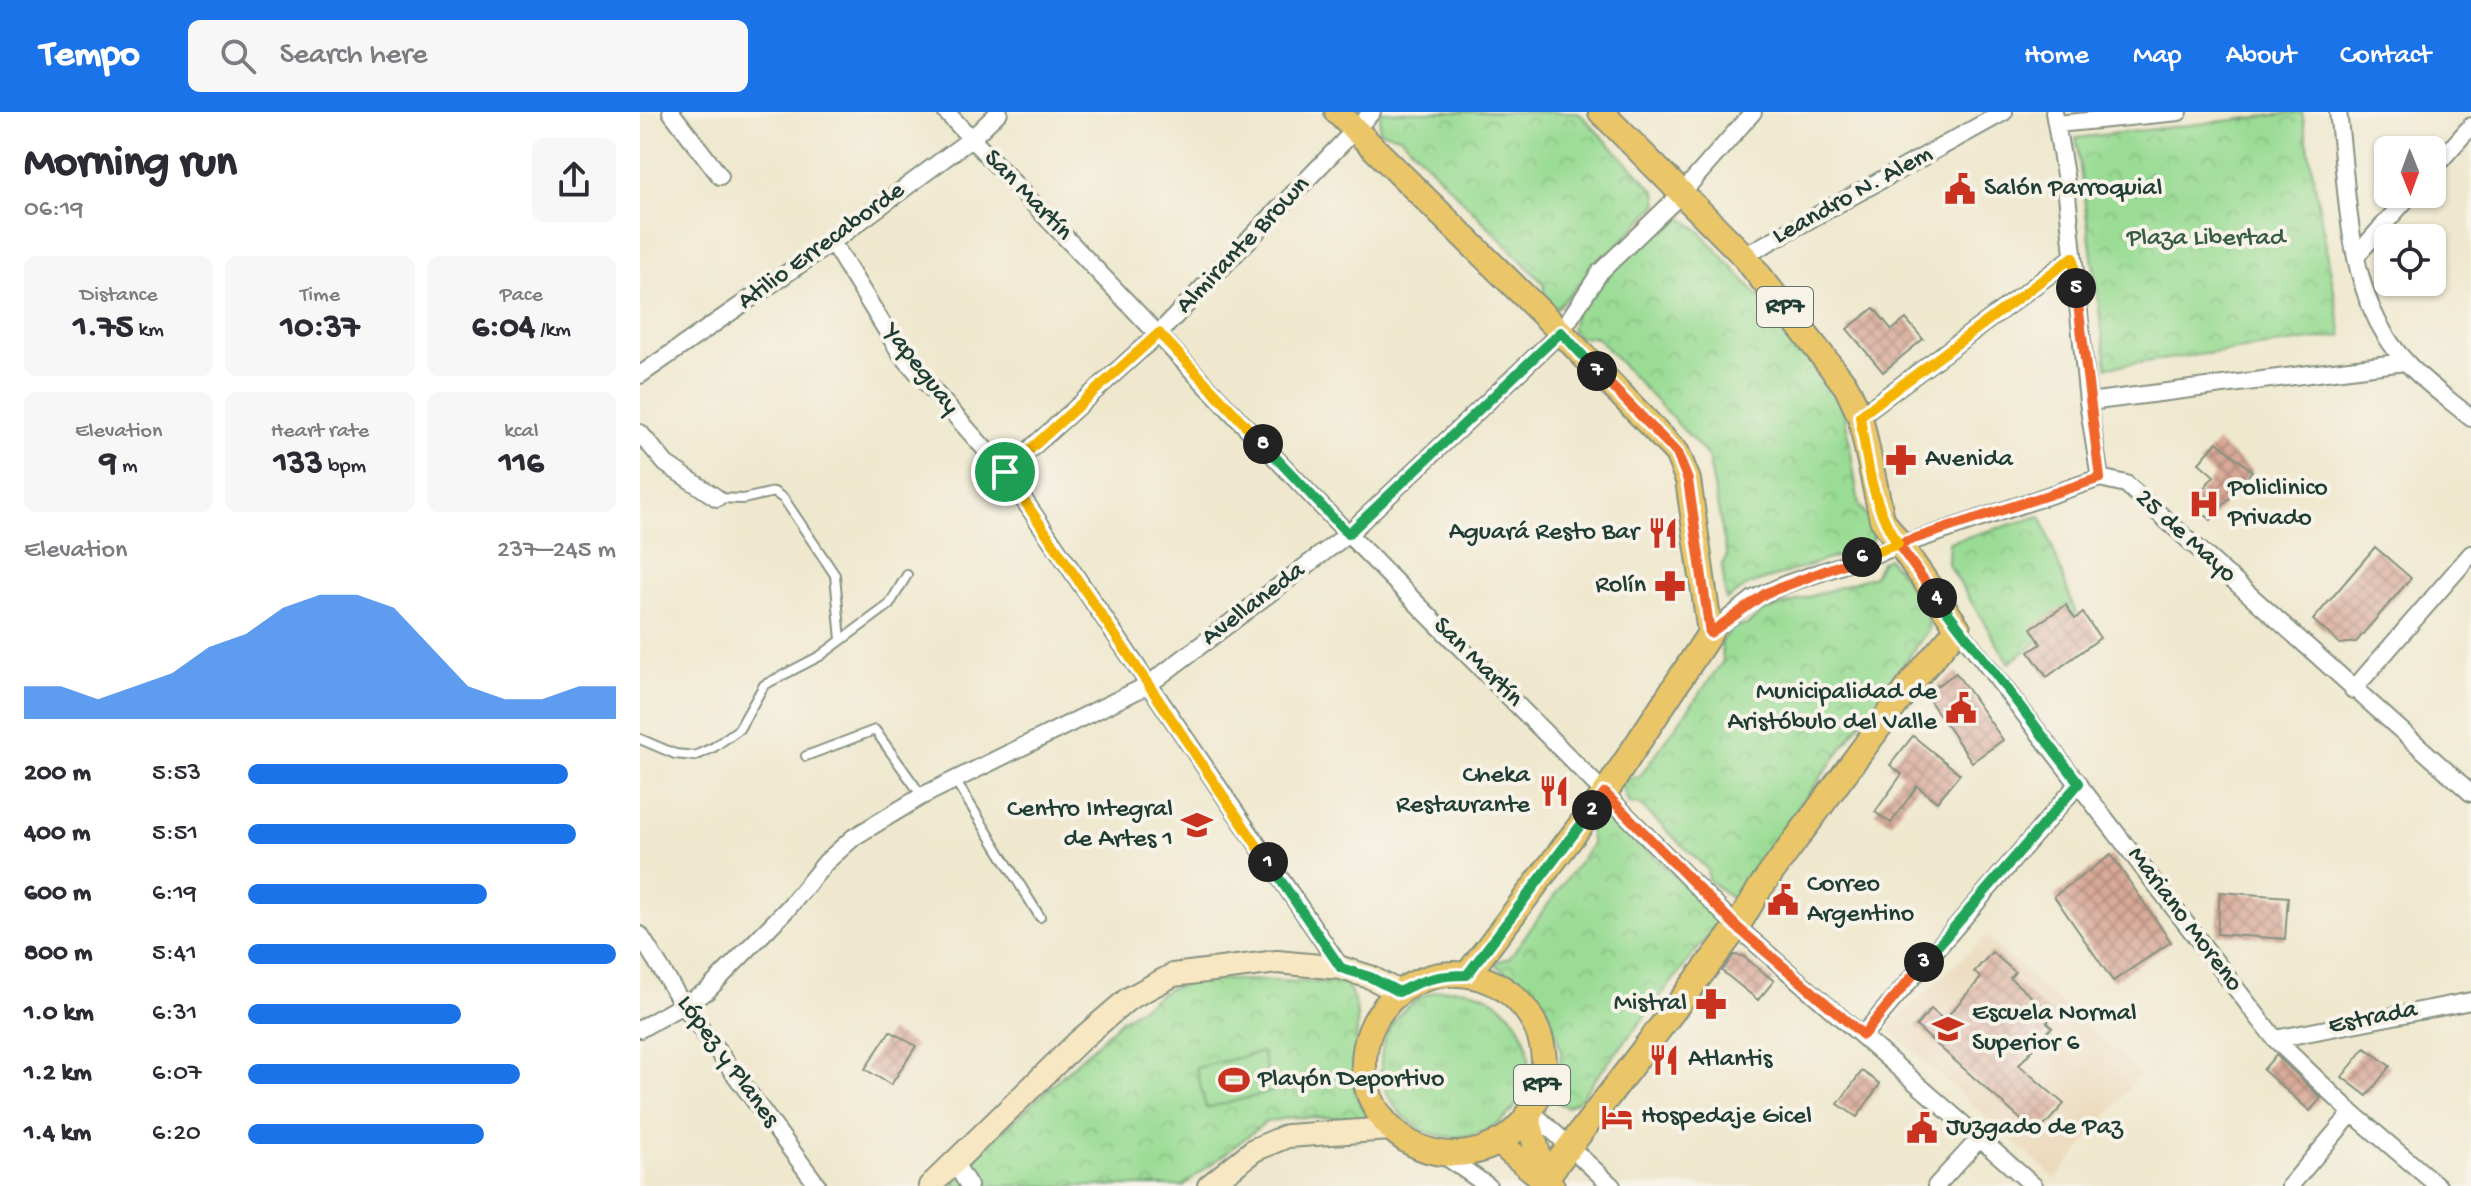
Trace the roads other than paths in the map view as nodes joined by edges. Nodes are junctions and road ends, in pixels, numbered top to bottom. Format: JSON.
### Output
{"nodes":[{"id":1,"x":671,"y":112,"type":"edge"},
{"id":2,"x":946,"y":112,"type":"edge"},
{"id":3,"x":999,"y":112,"type":"edge"},
{"id":4,"x":1337,"y":112,"type":"edge"},
{"id":5,"x":1372,"y":112,"type":"edge"},
{"id":6,"x":1601,"y":112,"type":"edge"},
{"id":7,"x":1753,"y":112,"type":"edge"},
{"id":8,"x":2004,"y":112,"type":"edge"},
{"id":9,"x":2179,"y":112,"type":"edge"},
{"id":10,"x":2338,"y":112,"type":"edge"},
{"id":11,"x":2056,"y":118,"type":"edge"},
{"id":12,"x":2471,"y":126,"type":"edge"},
{"id":13,"x":1355,"y":131,"type":"junction"},
{"id":14,"x":972,"y":138,"type":"junction"},
{"id":15,"x":2446,"y":154,"type":"edge"},
{"id":16,"x":720,"y":176,"type":"dead end"},
{"id":17,"x":1681,"y":194,"type":"junction"},
{"id":18,"x":2399,"y":208,"type":"edge"},
{"id":19,"x":832,"y":242,"type":"junction"},
{"id":20,"x":1744,"y":256,"type":"junction"},
{"id":21,"x":2356,"y":256,"type":"junction"},
{"id":22,"x":2073,"y":257,"type":"junction"},
{"id":23,"x":1561,"y":332,"type":"junction"},
{"id":24,"x":1159,"y":333,"type":"junction"},
{"id":25,"x":2405,"y":362,"type":"junction"},
{"id":26,"x":640,"y":375,"type":"edge"},
{"id":27,"x":2088,"y":402,"type":"junction"},
{"id":28,"x":1860,"y":416,"type":"junction"},
{"id":29,"x":2471,"y":418,"type":"edge"},
{"id":30,"x":640,"y":433,"type":"edge"},
{"id":31,"x":1005,"y":472,"type":"junction"},
{"id":32,"x":2100,"y":478,"type":"junction"},
{"id":33,"x":717,"y":498,"type":"joint"},
{"id":34,"x":1348,"y":534,"type":"junction"},
{"id":35,"x":1898,"y":544,"type":"junction"},
{"id":36,"x":2471,"y":554,"type":"edge"},
{"id":37,"x":907,"y":575,"type":"dead end"},
{"id":38,"x":1958,"y":628,"type":"junction"},
{"id":39,"x":1710,"y":633,"type":"junction"},
{"id":40,"x":841,"y":640,"type":"junction"},
{"id":41,"x":1148,"y":685,"type":"junction"},
{"id":42,"x":2353,"y":690,"type":"junction"},
{"id":43,"x":640,"y":739,"type":"edge"},
{"id":44,"x":806,"y":756,"type":"dead end"},
{"id":45,"x":955,"y":779,"type":"junction"},
{"id":46,"x":2079,"y":783,"type":"junction"},
{"id":47,"x":1605,"y":793,"type":"junction"},
{"id":48,"x":2471,"y":793,"type":"edge"},
{"id":49,"x":922,"y":796,"type":"junction"},
{"id":50,"x":1040,"y":917,"type":"dead end"},
{"id":51,"x":1737,"y":927,"type":"junction"},
{"id":52,"x":640,"y":935,"type":"edge"},
{"id":53,"x":1341,"y":968,"type":"junction"},
{"id":54,"x":1467,"y":975,"type":"junction"},
{"id":55,"x":2471,"y":988,"type":"edge"},
{"id":56,"x":1399,"y":992,"type":"junction"},
{"id":57,"x":2465,"y":1001,"type":"edge"},
{"id":58,"x":684,"y":1006,"type":"junction"},
{"id":59,"x":640,"y":1029,"type":"edge"},
{"id":60,"x":1863,"y":1035,"type":"junction"},
{"id":61,"x":2275,"y":1039,"type":"junction"},
{"id":62,"x":1529,"y":1113,"type":"junction"},
{"id":63,"x":2352,"y":1113,"type":"junction"},
{"id":64,"x":1391,"y":1129,"type":"junction"},
{"id":65,"x":1981,"y":1137,"type":"junction"},
{"id":66,"x":1498,"y":1142,"type":"junction"},
{"id":67,"x":1571,"y":1147,"type":"junction"},
{"id":68,"x":1442,"y":1154,"type":"junction"},
{"id":69,"x":953,"y":1160,"type":"junction"},
{"id":70,"x":1545,"y":1184,"type":"edge"},
{"id":71,"x":818,"y":1186,"type":"edge"},
{"id":72,"x":930,"y":1186,"type":"edge"},
{"id":73,"x":969,"y":1186,"type":"edge"},
{"id":74,"x":1209,"y":1186,"type":"edge"},
{"id":75,"x":1488,"y":1186,"type":"edge"},
{"id":76,"x":1612,"y":1186,"type":"edge"},
{"id":77,"x":1936,"y":1186,"type":"edge"},
{"id":78,"x":2034,"y":1186,"type":"edge"},
{"id":79,"x":2290,"y":1186,"type":"edge"},
{"id":80,"x":2438,"y":1186,"type":"edge"}],
"edges":[{"from":1,"to":16,"type":"street"},
{"from":2,"to":14,"type":"street","name":"San Martín"},
{"from":3,"to":14,"type":"street","name":"Atilio Errecaborde"},
{"from":4,"to":13,"type":"main road"},
{"from":5,"to":13,"type":"street","name":"Almirante Brown"},
{"from":6,"to":17,"type":"main road","number":"RP7"},
{"from":7,"to":17,"type":"street","name":"Avellaneda"},
{"from":8,"to":20,"type":"street","name":"Leandro N. Alem"},
{"from":9,"to":11,"type":"street"},
{"from":10,"to":21,"type":"street"},
{"from":11,"to":22,"type":"street"},
{"from":12,"to":15,"type":"street"},
{"from":13,"to":23,"type":"main road"},
{"from":13,"to":24,"type":"street","name":"Almirante Brown"},
{"from":14,"to":19,"type":"street","name":"Atilio Errecaborde"},
{"from":14,"to":24,"type":"street","name":"San Martín"},
{"from":17,"to":20,"type":"main road","number":"RP7"},
{"from":17,"to":23,"type":"street","name":"Avellaneda"},
{"from":18,"to":21,"type":"street"},
{"from":19,"to":26,"type":"street","name":"Atilio Errecaborde"},
{"from":19,"to":31,"type":"street","name":"Yapeguay"},
{"from":20,"to":28,"type":"main road","number":"RP7"},
{"from":21,"to":25,"type":"street"},
{"from":22,"to":27,"type":"street"},
{"from":22,"to":28,"type":"street"},
{"from":23,"to":34,"type":"street","name":"Avellaneda"},
{"from":23,"to":39,"type":"main road"},
{"from":24,"to":31,"type":"street","name":"Almirante Brown"},
{"from":24,"to":34,"type":"street","name":"San Martín"},
{"from":25,"to":27,"type":"street"},
{"from":25,"to":29,"type":"street"},
{"from":27,"to":32,"type":"street"},
{"from":28,"to":35,"type":"main road","number":"RP7"},
{"from":30,"to":33,"type":"street"},
{"from":31,"to":41,"type":"street","name":"Yapeguay"},
{"from":32,"to":35,"type":"street"},
{"from":32,"to":42,"type":"street","name":"25 de Mayo"},
{"from":33,"to":40,"type":"lane"},
{"from":34,"to":41,"type":"street","name":"Avellaneda"},
{"from":34,"to":47,"type":"street","name":"San Martín"},
{"from":35,"to":38,"type":"main road","number":"RP7"},
{"from":35,"to":39,"type":"street"},
{"from":36,"to":42,"type":"street"},
{"from":37,"to":40,"type":"lane"},
{"from":38,"to":46,"type":"street","name":"Mariano Moreno"},
{"from":38,"to":51,"type":"main road","number":"RP7"},
{"from":39,"to":47,"type":"main road"},
{"from":40,"to":43,"type":"lane"},
{"from":41,"to":45,"type":"street","name":"Avellaneda"},
{"from":41,"to":53,"type":"street","name":"Yapeguay"},
{"from":42,"to":48,"type":"street","name":"25 de Mayo"},
{"from":44,"to":49,"type":"lane"},
{"from":45,"to":49,"type":"street","name":"Avellaneda"},
{"from":45,"to":50,"type":"lane"},
{"from":46,"to":60,"type":"street"},
{"from":46,"to":61,"type":"street","name":"Mariano Moreno"},
{"from":47,"to":51,"type":"street","name":"San Martín"},
{"from":47,"to":54,"type":"main road"},
{"from":49,"to":58,"type":"street","name":"Avellaneda"},
{"from":51,"to":60,"type":"street","name":"San Martín"},
{"from":51,"to":67,"type":"main road","number":"RP7"},
{"from":52,"to":58,"type":"street","name":"López y Planes"},
{"from":53,"to":56,"type":"main road"},
{"from":53,"to":69,"type":"main road"},
{"from":54,"to":56,"type":"main road","number":"RP7"},
{"from":54,"to":62,"type":"main road","number":"RP7"},
{"from":55,"to":57,"type":"street"},
{"from":56,"to":64,"type":"main road","number":"RP7"},
{"from":57,"to":61,"type":"street","name":"Estrada"},
{"from":58,"to":59,"type":"street","name":"Avellaneda"},
{"from":58,"to":71,"type":"street","name":"López y Planes"},
{"from":60,"to":65,"type":"street","name":"San Martín"},
{"from":61,"to":63,"type":"street","name":"Mariano Moreno"},
{"from":62,"to":66,"type":"main road","number":"RP7"},
{"from":62,"to":67,"type":"street"},
{"from":62,"to":70,"type":"main road","number":"RP7"},
{"from":63,"to":79,"type":"street"},
{"from":63,"to":80,"type":"street","name":"Mariano Moreno"},
{"from":64,"to":68,"type":"main road","number":"RP7"},
{"from":64,"to":74,"type":"main road"},
{"from":65,"to":77,"type":"street"},
{"from":65,"to":78,"type":"street","name":"San Martín"},
{"from":66,"to":68,"type":"main road","number":"RP7"},
{"from":66,"to":70,"type":"main road"},
{"from":67,"to":70,"type":"main road","number":"RP7"},
{"from":67,"to":76,"type":"street"},
{"from":68,"to":75,"type":"street"},
{"from":69,"to":72,"type":"main road"},
{"from":69,"to":73,"type":"street"}]}
